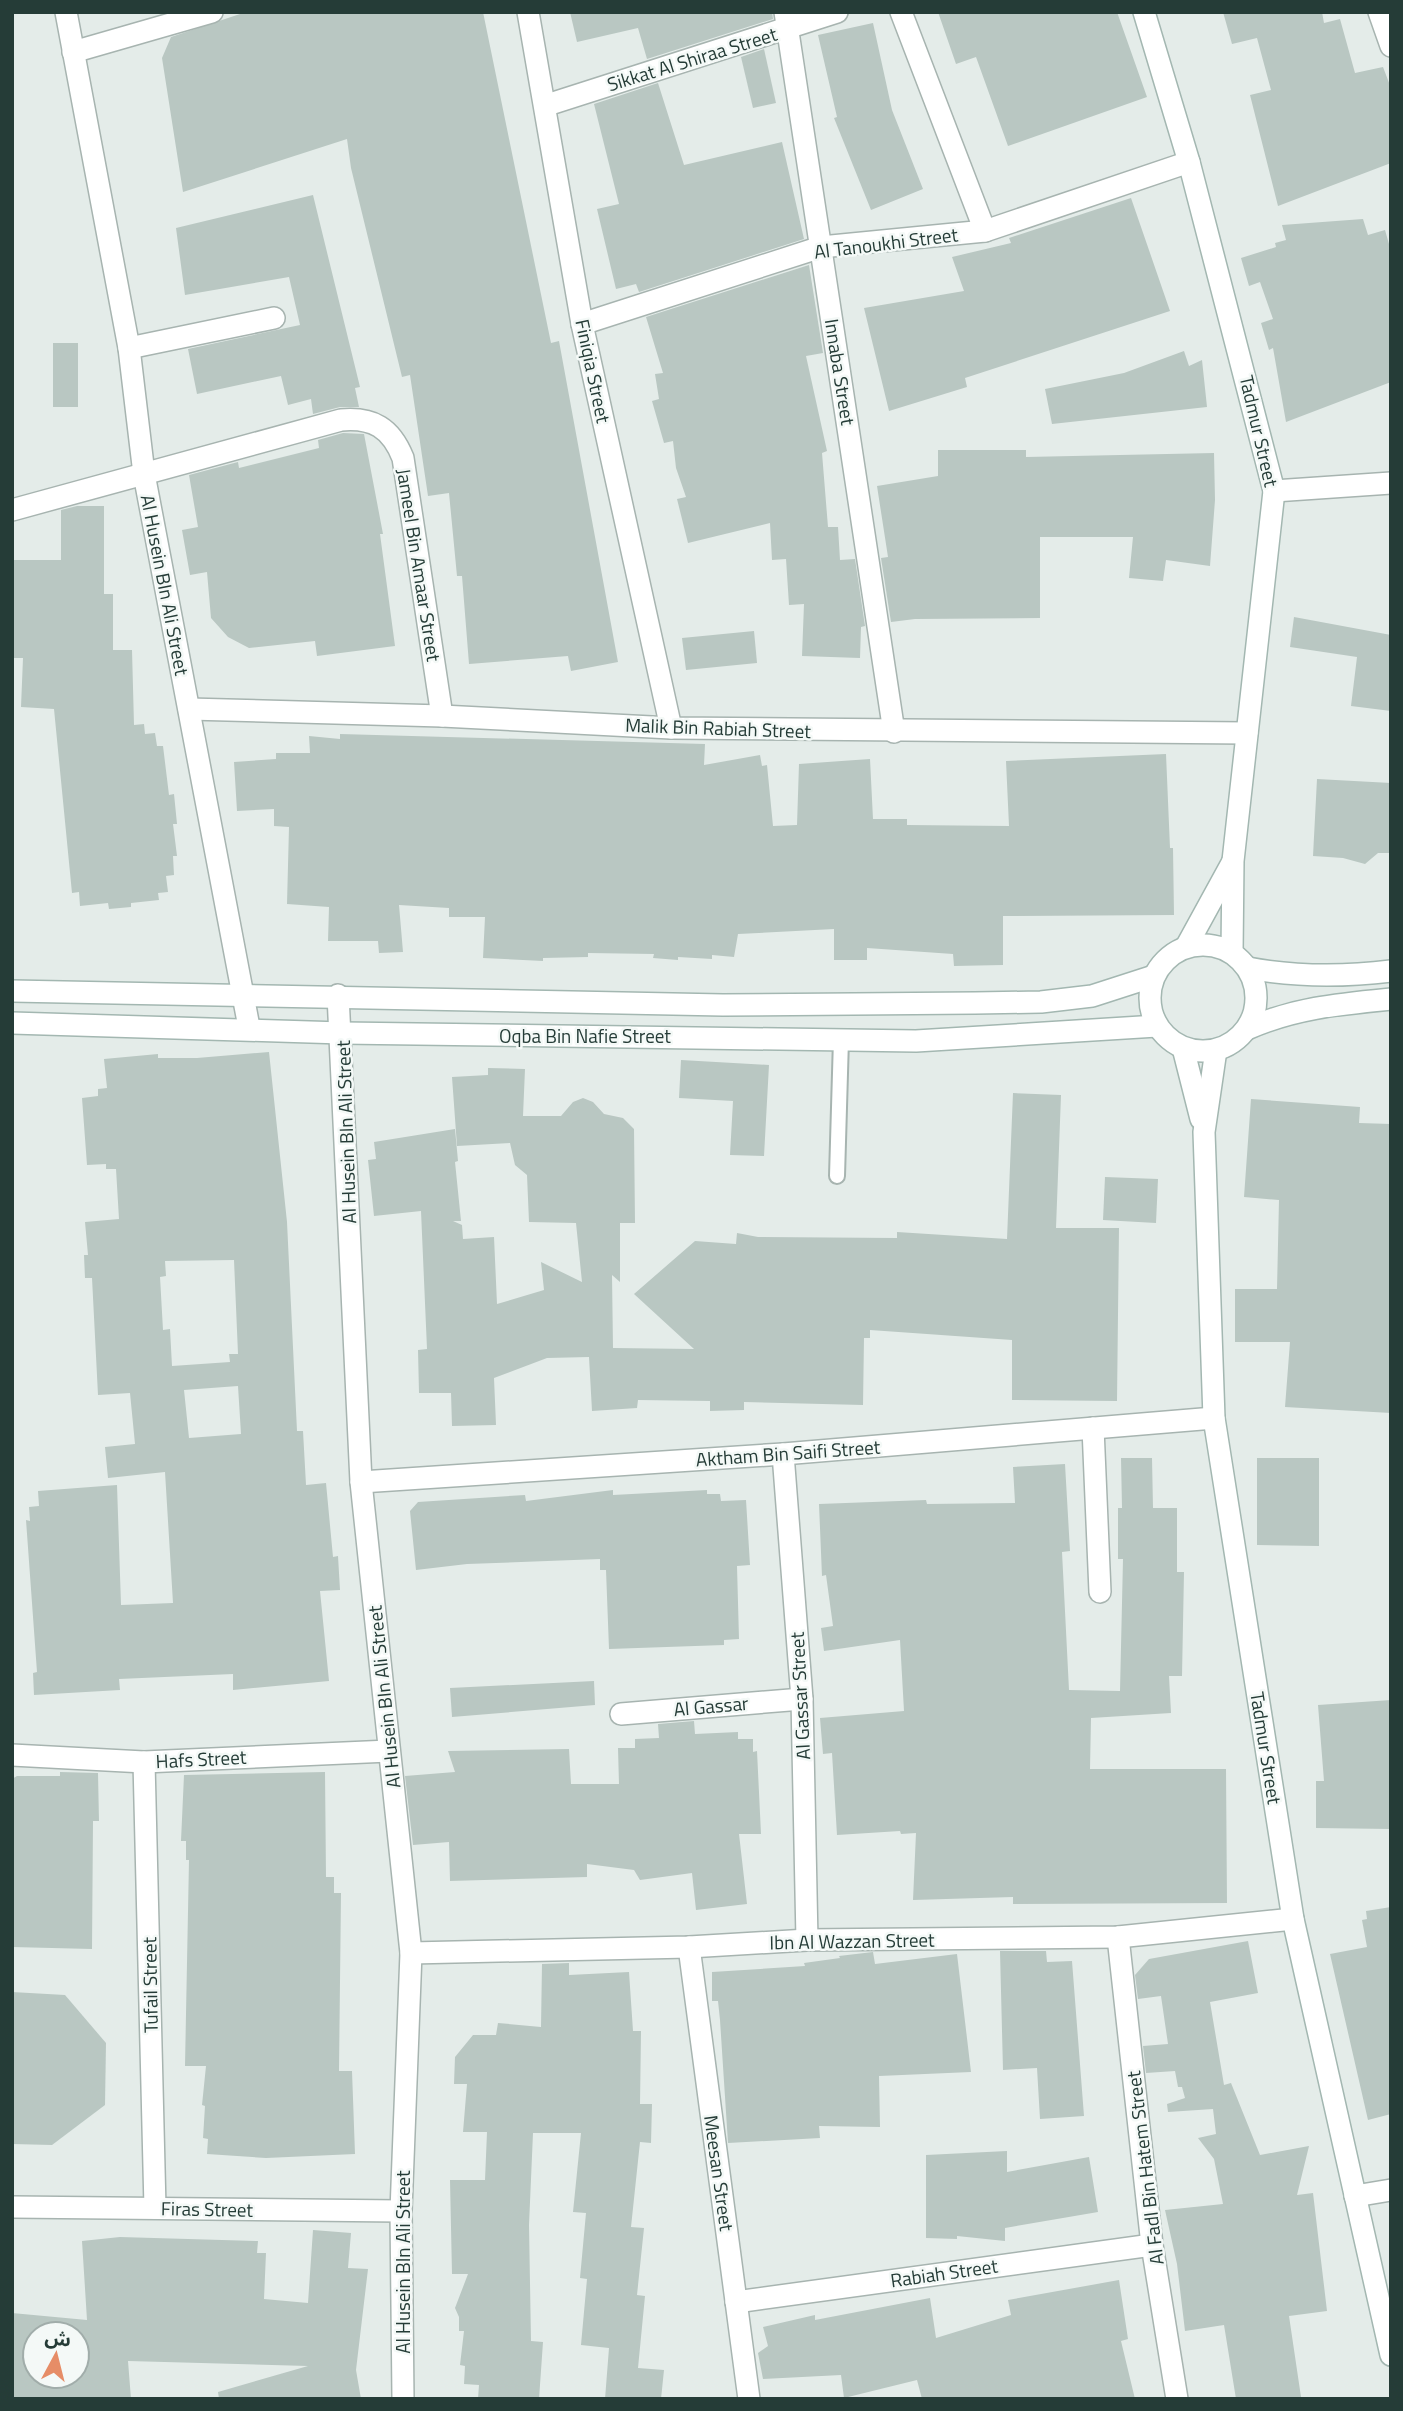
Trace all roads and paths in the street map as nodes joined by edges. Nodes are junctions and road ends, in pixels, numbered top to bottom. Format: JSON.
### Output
{"nodes":[{"id":1,"x":66,"y":12,"type":"edge"},
{"id":2,"x":212,"y":12,"type":"edge"},
{"id":3,"x":528,"y":12,"type":"edge"},
{"id":4,"x":837,"y":12,"type":"edge"},
{"id":5,"x":901,"y":12,"type":"edge"},
{"id":6,"x":1144,"y":12,"type":"edge"},
{"id":7,"x":1378,"y":12,"type":"edge"},
{"id":8,"x":787,"y":20,"type":"edge"},
{"id":9,"x":1391,"y":46,"type":"edge"},
{"id":10,"x":74,"y":52,"type":"junction"},
{"id":11,"x":547,"y":105,"type":"junction"},
{"id":12,"x":1189,"y":162,"type":"junction"},
{"id":13,"x":985,"y":232,"type":"junction"},
{"id":14,"x":821,"y":247,"type":"junction"},
{"id":15,"x":274,"y":318,"type":"dead end"},
{"id":16,"x":582,"y":324,"type":"junction"},
{"id":17,"x":129,"y":348,"type":"junction"},
{"id":18,"x":144,"y":474,"type":"junction"},
{"id":19,"x":1391,"y":483,"type":"edge"},
{"id":20,"x":1274,"y":491,"type":"junction"},
{"id":21,"x":12,"y":510,"type":"edge"},
{"id":22,"x":189,"y":709,"type":"junction"},
{"id":23,"x":442,"y":716,"type":"junction"},
{"id":24,"x":670,"y":728,"type":"junction"},
{"id":25,"x":894,"y":732,"type":"junction"},
{"id":26,"x":1247,"y":733,"type":"junction"},
{"id":27,"x":1234,"y":861,"type":"junction"},
{"id":28,"x":1186,"y":947,"type":"junction"},
{"id":29,"x":1240,"y":960,"type":"junction"},
{"id":30,"x":1391,"y":971,"type":"edge"},
{"id":31,"x":1154,"y":976,"type":"junction"},
{"id":32,"x":12,"y":991,"type":"edge"},
{"id":33,"x":338,"y":995,"type":"junction"},
{"id":34,"x":244,"y":997,"type":"junction"},
{"id":35,"x":1391,"y":999,"type":"edge"},
{"id":36,"x":12,"y":1023,"type":"edge"},
{"id":37,"x":1157,"y":1026,"type":"junction"},
{"id":38,"x":249,"y":1027,"type":"junction"},
{"id":39,"x":1247,"y":1029,"type":"junction"},
{"id":40,"x":342,"y":1032,"type":"junction"},
{"id":41,"x":841,"y":1039,"type":"junction"},
{"id":42,"x":1183,"y":1048,"type":"junction"},
{"id":43,"x":1216,"y":1050,"type":"junction"},
{"id":44,"x":1204,"y":1132,"type":"junction"},
{"id":45,"x":837,"y":1176,"type":"dead end"},
{"id":46,"x":1214,"y":1418,"type":"junction"},
{"id":47,"x":1093,"y":1428,"type":"junction"},
{"id":48,"x":783,"y":1454,"type":"junction"},
{"id":49,"x":361,"y":1482,"type":"junction"},
{"id":50,"x":1100,"y":1592,"type":"dead end"},
{"id":51,"x":802,"y":1699,"type":"junction"},
{"id":52,"x":621,"y":1714,"type":"dead end"},
{"id":53,"x":389,"y":1751,"type":"junction"},
{"id":54,"x":12,"y":1755,"type":"edge"},
{"id":55,"x":144,"y":1762,"type":"junction"},
{"id":56,"x":1293,"y":1919,"type":"junction"},
{"id":57,"x":1118,"y":1937,"type":"junction"},
{"id":58,"x":807,"y":1940,"type":"junction"},
{"id":59,"x":689,"y":1947,"type":"junction"},
{"id":60,"x":411,"y":1953,"type":"junction"},
{"id":61,"x":1391,"y":2190,"type":"edge"},
{"id":62,"x":1355,"y":2196,"type":"junction"},
{"id":63,"x":12,"y":2207,"type":"edge"},
{"id":64,"x":155,"y":2208,"type":"junction"},
{"id":65,"x":401,"y":2211,"type":"junction"},
{"id":66,"x":1152,"y":2245,"type":"junction"},
{"id":67,"x":736,"y":2302,"type":"junction"},
{"id":68,"x":1391,"y":2356,"type":"edge"},
{"id":69,"x":403,"y":2399,"type":"edge"},
{"id":70,"x":749,"y":2399,"type":"edge"},
{"id":71,"x":1177,"y":2399,"type":"edge"}],
"edges":[{"from":1,"to":10,"type":"street","name":"Al Husein BIn Ali Street"},
{"from":2,"to":10,"type":"street"},
{"from":3,"to":11,"type":"street","name":"Finiqia Street"},
{"from":4,"to":8,"type":"street","name":"Sikkat Al Shiraa Street"},
{"from":5,"to":13,"type":"street"},
{"from":6,"to":12,"type":"street","name":"Tadmur Street"},
{"from":7,"to":9,"type":"street"},
{"from":8,"to":11,"type":"street","name":"Sikkat Al Shiraa Street"},
{"from":8,"to":14,"type":"street","name":"Innaba Street"},
{"from":10,"to":17,"type":"street","name":"Al Husein BIn Ali Street"},
{"from":11,"to":16,"type":"street","name":"Finiqia Street"},
{"from":12,"to":13,"type":"street","name":"Al Tanoukhi Street"},
{"from":12,"to":20,"type":"street","name":"Tadmur Street"},
{"from":13,"to":14,"type":"street","name":"Al Tanoukhi Street"},
{"from":14,"to":16,"type":"street","name":"Al Tanoukhi Street"},
{"from":14,"to":25,"type":"street","name":"Innaba Street"},
{"from":15,"to":17,"type":"street"},
{"from":16,"to":24,"type":"street","name":"Finiqia Street"},
{"from":17,"to":18,"type":"street","name":"Al Husein BIn Ali Street"},
{"from":18,"to":21,"type":"street","name":"Jameel Bin Amaar Street"},
{"from":18,"to":22,"type":"street","name":"Al Husein BIn Ali Street"},
{"from":18,"to":23,"type":"street","name":"Jameel Bin Amaar Street"},
{"from":19,"to":20,"type":"street"},
{"from":20,"to":26,"type":"street","name":"Tadmur Street"},
{"from":22,"to":23,"type":"street","name":"Malik Bin Rabiah Street"},
{"from":22,"to":34,"type":"street","name":"Al Husein BIn Ali Street"},
{"from":23,"to":24,"type":"street","name":"Malik Bin Rabiah Street"},
{"from":24,"to":25,"type":"street","name":"Malik Bin Rabiah Street"},
{"from":25,"to":26,"type":"street","name":"Malik Bin Rabiah Street"},
{"from":26,"to":27,"type":"street","name":"Tadmur Street"},
{"from":27,"to":28,"type":"street","name":"Tadmur Street"},
{"from":27,"to":29,"type":"street","name":"Tadmur Street"},
{"from":28,"to":29,"type":"street"},
{"from":28,"to":31,"type":"street"},
{"from":29,"to":30,"type":"street"},
{"from":29,"to":39,"type":"street"},
{"from":31,"to":33,"type":"street","name":"Oqba Bin Nafie Street"},
{"from":31,"to":37,"type":"street"},
{"from":32,"to":34,"type":"street","name":"Oqba Bin Nafie Street"},
{"from":33,"to":34,"type":"street","name":"Oqba Bin Nafie Street"},
{"from":33,"to":40,"type":"street","name":"Al Husein BIn Ali Street"},
{"from":34,"to":38,"type":"street","name":"Al Husein BIn Ali Street"},
{"from":35,"to":39,"type":"street"},
{"from":36,"to":38,"type":"street","name":"Oqba Bin Nafie Street"},
{"from":37,"to":41,"type":"street","name":"Oqba Bin Nafie Street"},
{"from":37,"to":42,"type":"street"},
{"from":38,"to":40,"type":"street","name":"Oqba Bin Nafie Street"},
{"from":39,"to":43,"type":"street"},
{"from":40,"to":41,"type":"street","name":"Oqba Bin Nafie Street"},
{"from":40,"to":49,"type":"street","name":"Al Husein BIn Ali Street"},
{"from":41,"to":45,"type":"lane"},
{"from":42,"to":43,"type":"street"},
{"from":42,"to":44,"type":"street","name":"Tadmur Street"},
{"from":43,"to":44,"type":"street","name":"Tadmur Street"},
{"from":44,"to":46,"type":"street","name":"Tadmur Street"},
{"from":46,"to":47,"type":"street","name":"Aktham Bin Saifi Street"},
{"from":46,"to":56,"type":"street","name":"Tadmur Street"},
{"from":47,"to":48,"type":"street","name":"Aktham Bin Saifi Street"},
{"from":47,"to":50,"type":"street"},
{"from":48,"to":49,"type":"street","name":"Aktham Bin Saifi Street"},
{"from":48,"to":51,"type":"street","name":"Al Gassar Street"},
{"from":49,"to":53,"type":"street","name":"Al Husein BIn Ali Street"},
{"from":51,"to":52,"type":"street","name":"Al Gassar"},
{"from":51,"to":58,"type":"street","name":"Al Gassar Street"},
{"from":53,"to":55,"type":"street","name":"Hafs Street"},
{"from":53,"to":60,"type":"street","name":"Al Husein BIn Ali Street"},
{"from":54,"to":55,"type":"street","name":"Hafs Street"},
{"from":55,"to":64,"type":"street","name":"Tufail Street"},
{"from":56,"to":57,"type":"street","name":"Ibn Al Wazzan Street"},
{"from":56,"to":62,"type":"street","name":"Tadmur Street"},
{"from":57,"to":58,"type":"street","name":"Ibn Al Wazzan Street"},
{"from":57,"to":66,"type":"street","name":"Al Fadl Bin Hatem Street"},
{"from":58,"to":59,"type":"street","name":"Ibn Al Wazzan Street"},
{"from":59,"to":60,"type":"street","name":"Ibn Al Wazzan Street"},
{"from":59,"to":67,"type":"street","name":"Meesan Street"},
{"from":60,"to":65,"type":"street","name":"Al Husein BIn Ali Street"},
{"from":61,"to":62,"type":"street"},
{"from":62,"to":68,"type":"street","name":"Tadmur Street"},
{"from":63,"to":64,"type":"street","name":"Firas Street"},
{"from":64,"to":65,"type":"street","name":"Firas Street"},
{"from":65,"to":69,"type":"street","name":"Al Husein BIn Ali Street"},
{"from":66,"to":67,"type":"street","name":"Rabiah Street"},
{"from":66,"to":71,"type":"street","name":"Al Fadl Bin Hatem Street"},
{"from":67,"to":70,"type":"street","name":"Meesan Street"}]}
